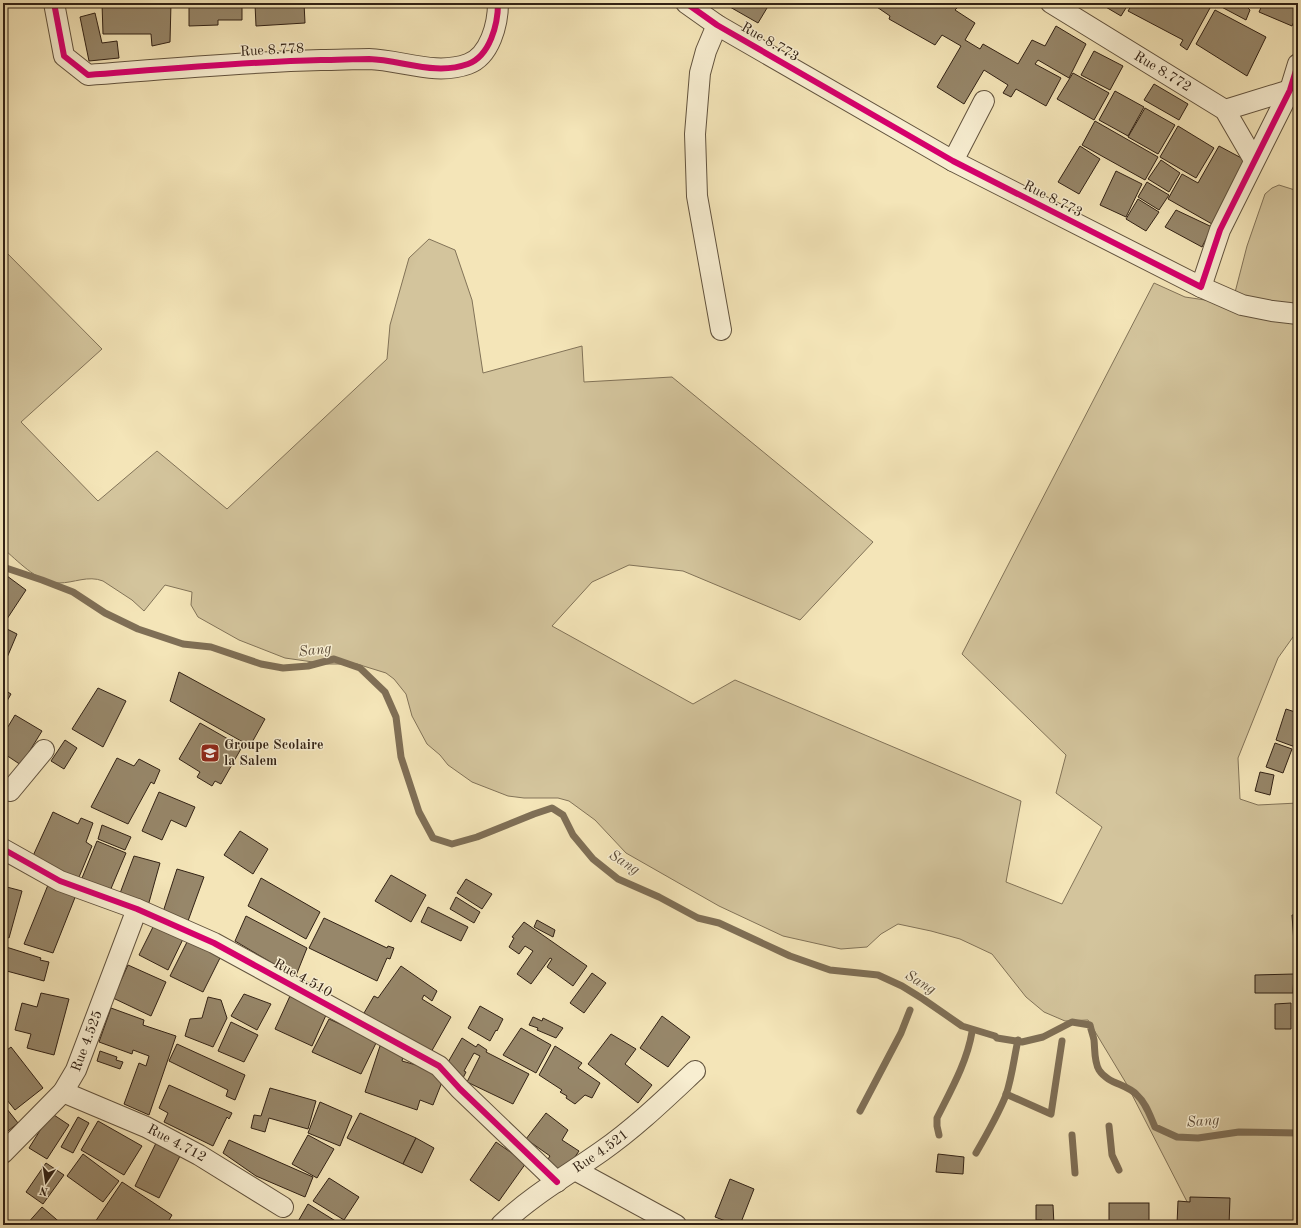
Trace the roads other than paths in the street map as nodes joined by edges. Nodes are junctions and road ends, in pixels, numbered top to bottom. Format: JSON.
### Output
{"nodes":[{"id":1,"x":54,"y":3,"type":"edge"},
{"id":2,"x":498,"y":3,"type":"edge"},
{"id":3,"x":686,"y":3,"type":"edge"},
{"id":4,"x":1051,"y":3,"type":"edge"},
{"id":5,"x":717,"y":25,"type":"junction"},
{"id":6,"x":1298,"y":64,"type":"edge"},
{"id":7,"x":1294,"y":91,"type":"edge"},
{"id":8,"x":984,"y":101,"type":"dead end"},
{"id":9,"x":1225,"y":110,"type":"junction"},
{"id":10,"x":1254,"y":160,"type":"junction"},
{"id":11,"x":953,"y":161,"type":"junction"},
{"id":12,"x":1201,"y":288,"type":"junction"},
{"id":13,"x":1298,"y":314,"type":"edge"},
{"id":14,"x":721,"y":330,"type":"dead end"},
{"id":15,"x":44,"y":750,"type":"dead end"},
{"id":16,"x":5,"y":792,"type":"edge"},
{"id":17,"x":3,"y":849,"type":"edge"},
{"id":18,"x":137,"y":909,"type":"junction"},
{"id":19,"x":694,"y":1071,"type":"dead end"},
{"id":20,"x":63,"y":1092,"type":"junction"},
{"id":21,"x":3,"y":1153,"type":"edge"},
{"id":22,"x":575,"y":1170,"type":"junction"},
{"id":23,"x":557,"y":1182,"type":"junction"},
{"id":24,"x":283,"y":1207,"type":"dead end"},
{"id":25,"x":501,"y":1225,"type":"edge"},
{"id":26,"x":676,"y":1225,"type":"edge"}],
"edges":[{"from":1,"to":2,"type":"street","name":"Rue 8.778"},
{"from":3,"to":5,"type":"street","name":"Rue 8.773"},
{"from":4,"to":9,"type":"street","name":"Rue 8.772"},
{"from":5,"to":11,"type":"street","name":"Rue 8.773"},
{"from":5,"to":14,"type":"street"},
{"from":6,"to":7,"type":"street"},
{"from":7,"to":9,"type":"street"},
{"from":7,"to":10,"type":"street"},
{"from":8,"to":11,"type":"street"},
{"from":9,"to":10,"type":"street","name":"Rue 8.772"},
{"from":10,"to":12,"type":"street"},
{"from":11,"to":12,"type":"street","name":"Rue 8.773"},
{"from":12,"to":13,"type":"street","name":"Rue 8.773"},
{"from":15,"to":16,"type":"street"},
{"from":17,"to":18,"type":"street","name":"Rue 4.510"},
{"from":18,"to":20,"type":"street","name":"Rue 4.525"},
{"from":18,"to":23,"type":"street","name":"Rue 4.510"},
{"from":19,"to":22,"type":"street","name":"Rue 4.521"},
{"from":20,"to":21,"type":"street","name":"Rue 4.525"},
{"from":20,"to":24,"type":"street","name":"Rue 4.712"},
{"from":22,"to":23,"type":"street","name":"Rue 4.521"},
{"from":22,"to":26,"type":"street"},
{"from":23,"to":25,"type":"street","name":"Rue 4.521"}]}
